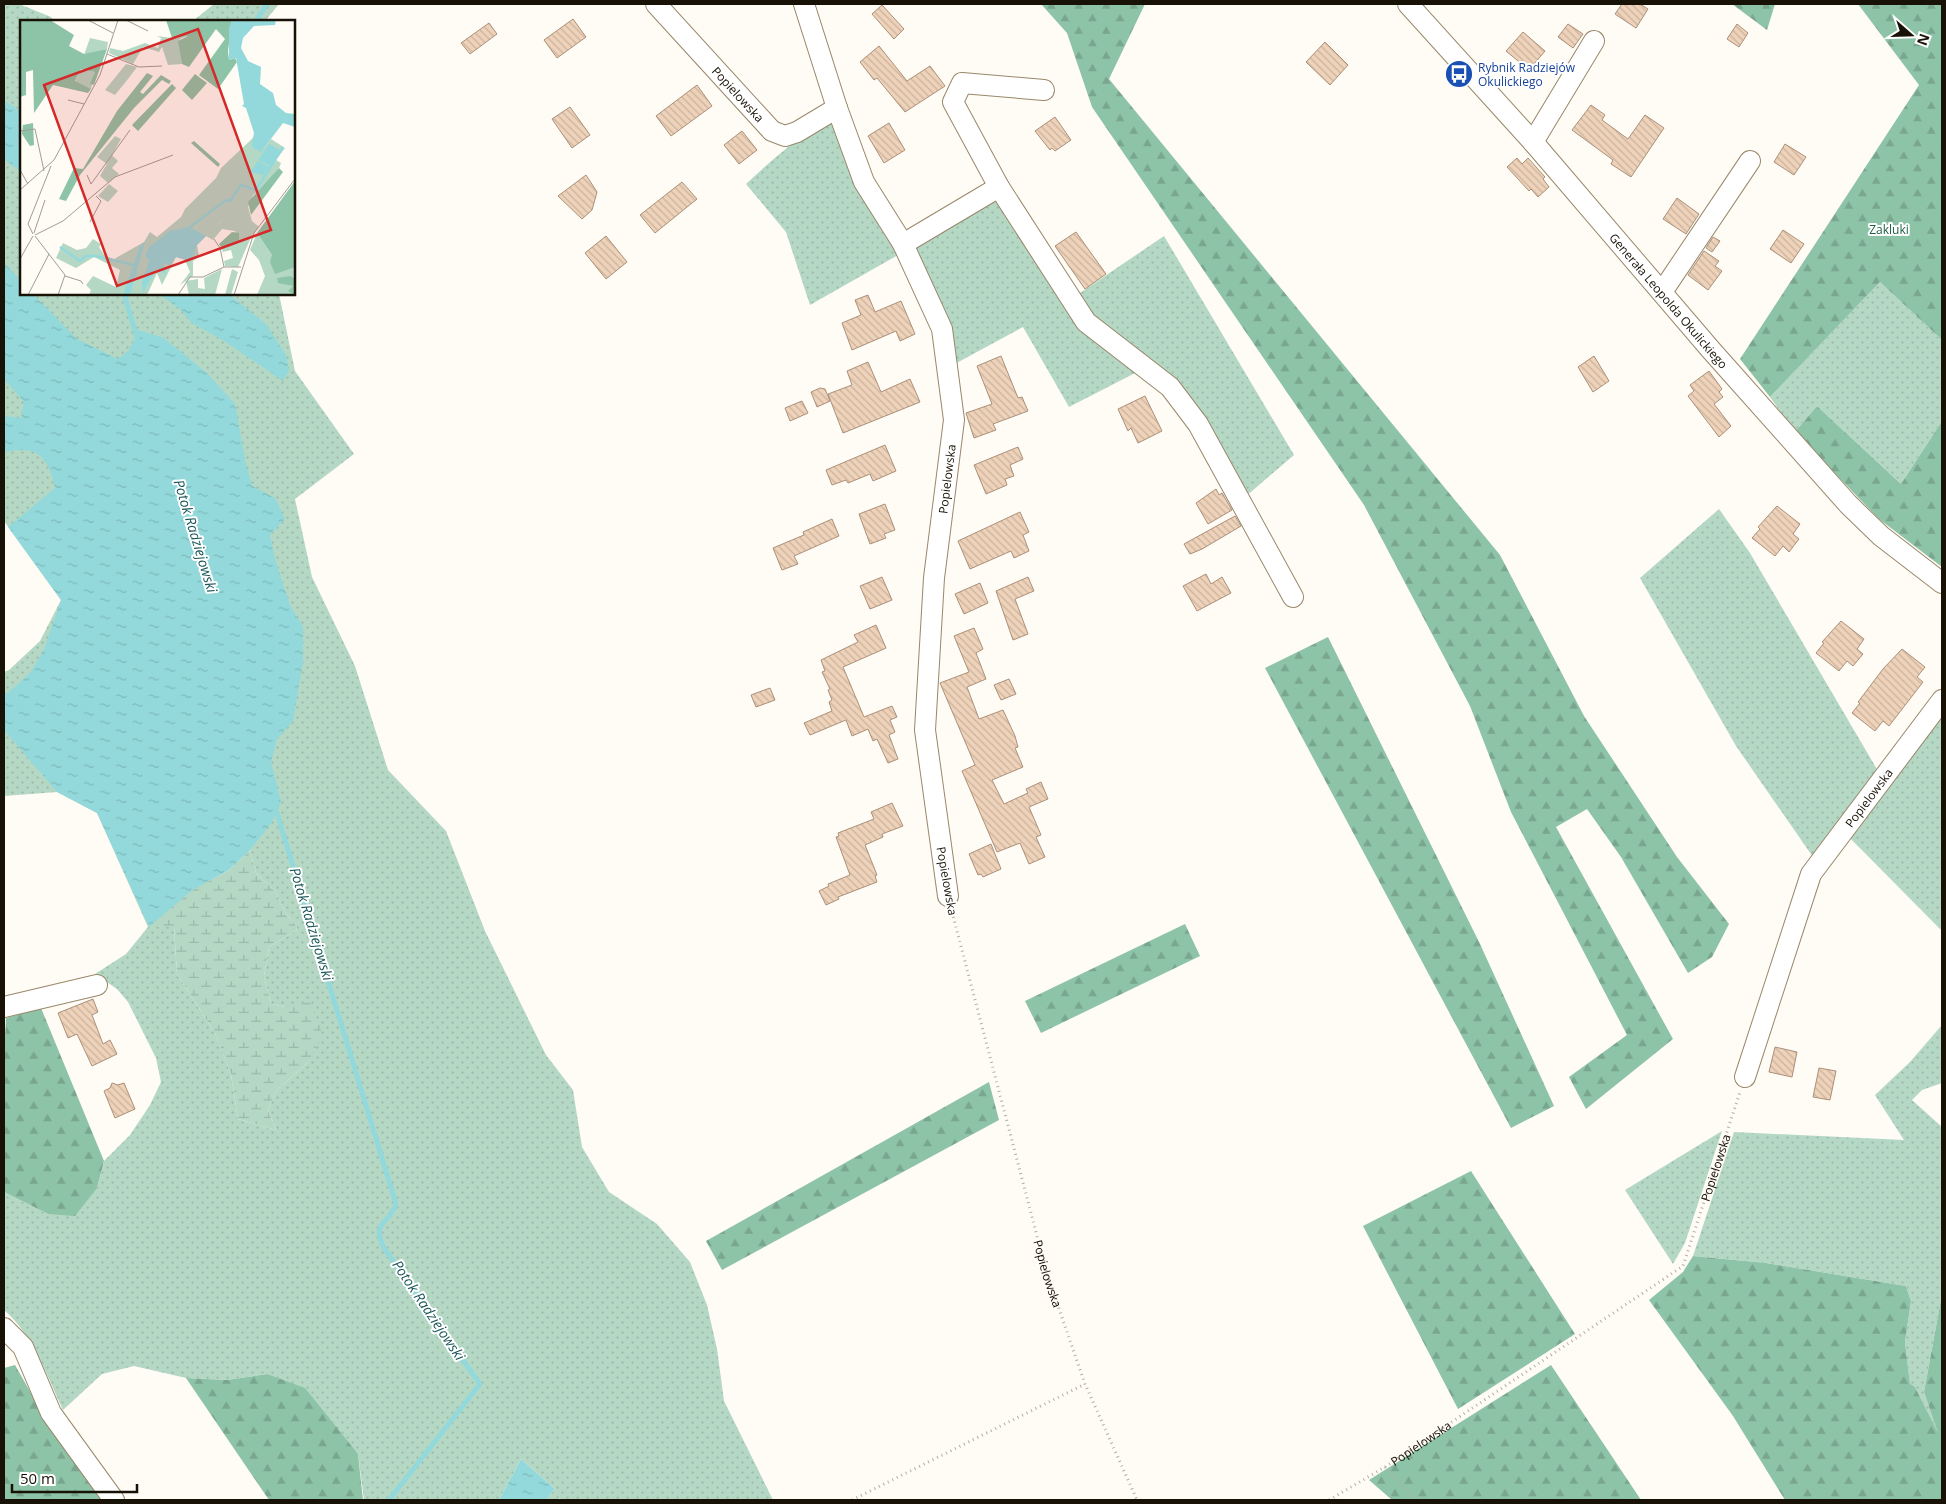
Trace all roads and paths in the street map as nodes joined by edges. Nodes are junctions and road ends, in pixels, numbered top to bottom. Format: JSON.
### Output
{"nodes":[{"id":1,"x":656,"y":4,"type":"edge"},
{"id":2,"x":804,"y":4,"type":"edge"},
{"id":3,"x":1408,"y":4,"type":"edge"},
{"id":4,"x":1594,"y":41,"type":"dead end"},
{"id":5,"x":1044,"y":90,"type":"dead end"},
{"id":6,"x":837,"y":108,"type":"junction"},
{"id":7,"x":1533,"y":142,"type":"junction"},
{"id":8,"x":1750,"y":161,"type":"dead end"},
{"id":9,"x":999,"y":187,"type":"junction"},
{"id":10,"x":903,"y":244,"type":"junction"},
{"id":11,"x":1662,"y":292,"type":"junction"},
{"id":12,"x":1942,"y":583,"type":"edge"},
{"id":13,"x":1293,"y":597,"type":"dead end"},
{"id":14,"x":1942,"y":700,"type":"edge"},
{"id":15,"x":948,"y":896,"type":"joint"},
{"id":16,"x":97,"y":985,"type":"dead end"},
{"id":17,"x":4,"y":1008,"type":"edge"},
{"id":18,"x":1744,"y":1077,"type":"joint"},
{"id":19,"x":4,"y":1328,"type":"edge"},
{"id":20,"x":1085,"y":1384,"type":"junction"},
{"id":21,"x":1385,"y":1467,"type":"junction"},
{"id":22,"x":114,"y":1500,"type":"edge"},
{"id":23,"x":852,"y":1500,"type":"edge"},
{"id":24,"x":1137,"y":1500,"type":"edge"},
{"id":25,"x":1329,"y":1500,"type":"edge"},
{"id":26,"x":1416,"y":1500,"type":"edge"}],
"edges":[{"from":1,"to":6,"type":"street","name":"Popielowska"},
{"from":2,"to":6,"type":"street","name":"Popielowska"},
{"from":3,"to":7,"type":"street","name":"Generała Leopolda Okulickiego"},
{"from":4,"to":7,"type":"street"},
{"from":5,"to":9,"type":"street"},
{"from":6,"to":10,"type":"street","name":"Popielowska"},
{"from":7,"to":11,"type":"street","name":"Generała Leopolda Okulickiego"},
{"from":8,"to":11,"type":"street"},
{"from":9,"to":10,"type":"street"},
{"from":9,"to":13,"type":"street"},
{"from":10,"to":15,"type":"street","name":"Popielowska"},
{"from":11,"to":12,"type":"street","name":"Generała Leopolda Okulickiego"},
{"from":14,"to":18,"type":"street","name":"Popielowska"},
{"from":15,"to":20,"type":"path","name":"Popielowska"},
{"from":16,"to":17,"type":"street"},
{"from":18,"to":21,"type":"path","name":"Popielowska"},
{"from":19,"to":22,"type":"street"},
{"from":20,"to":23,"type":"path"},
{"from":20,"to":24,"type":"path","name":"Popielowska"},
{"from":21,"to":25,"type":"path","name":"Popielowska"},
{"from":21,"to":26,"type":"path"}]}
